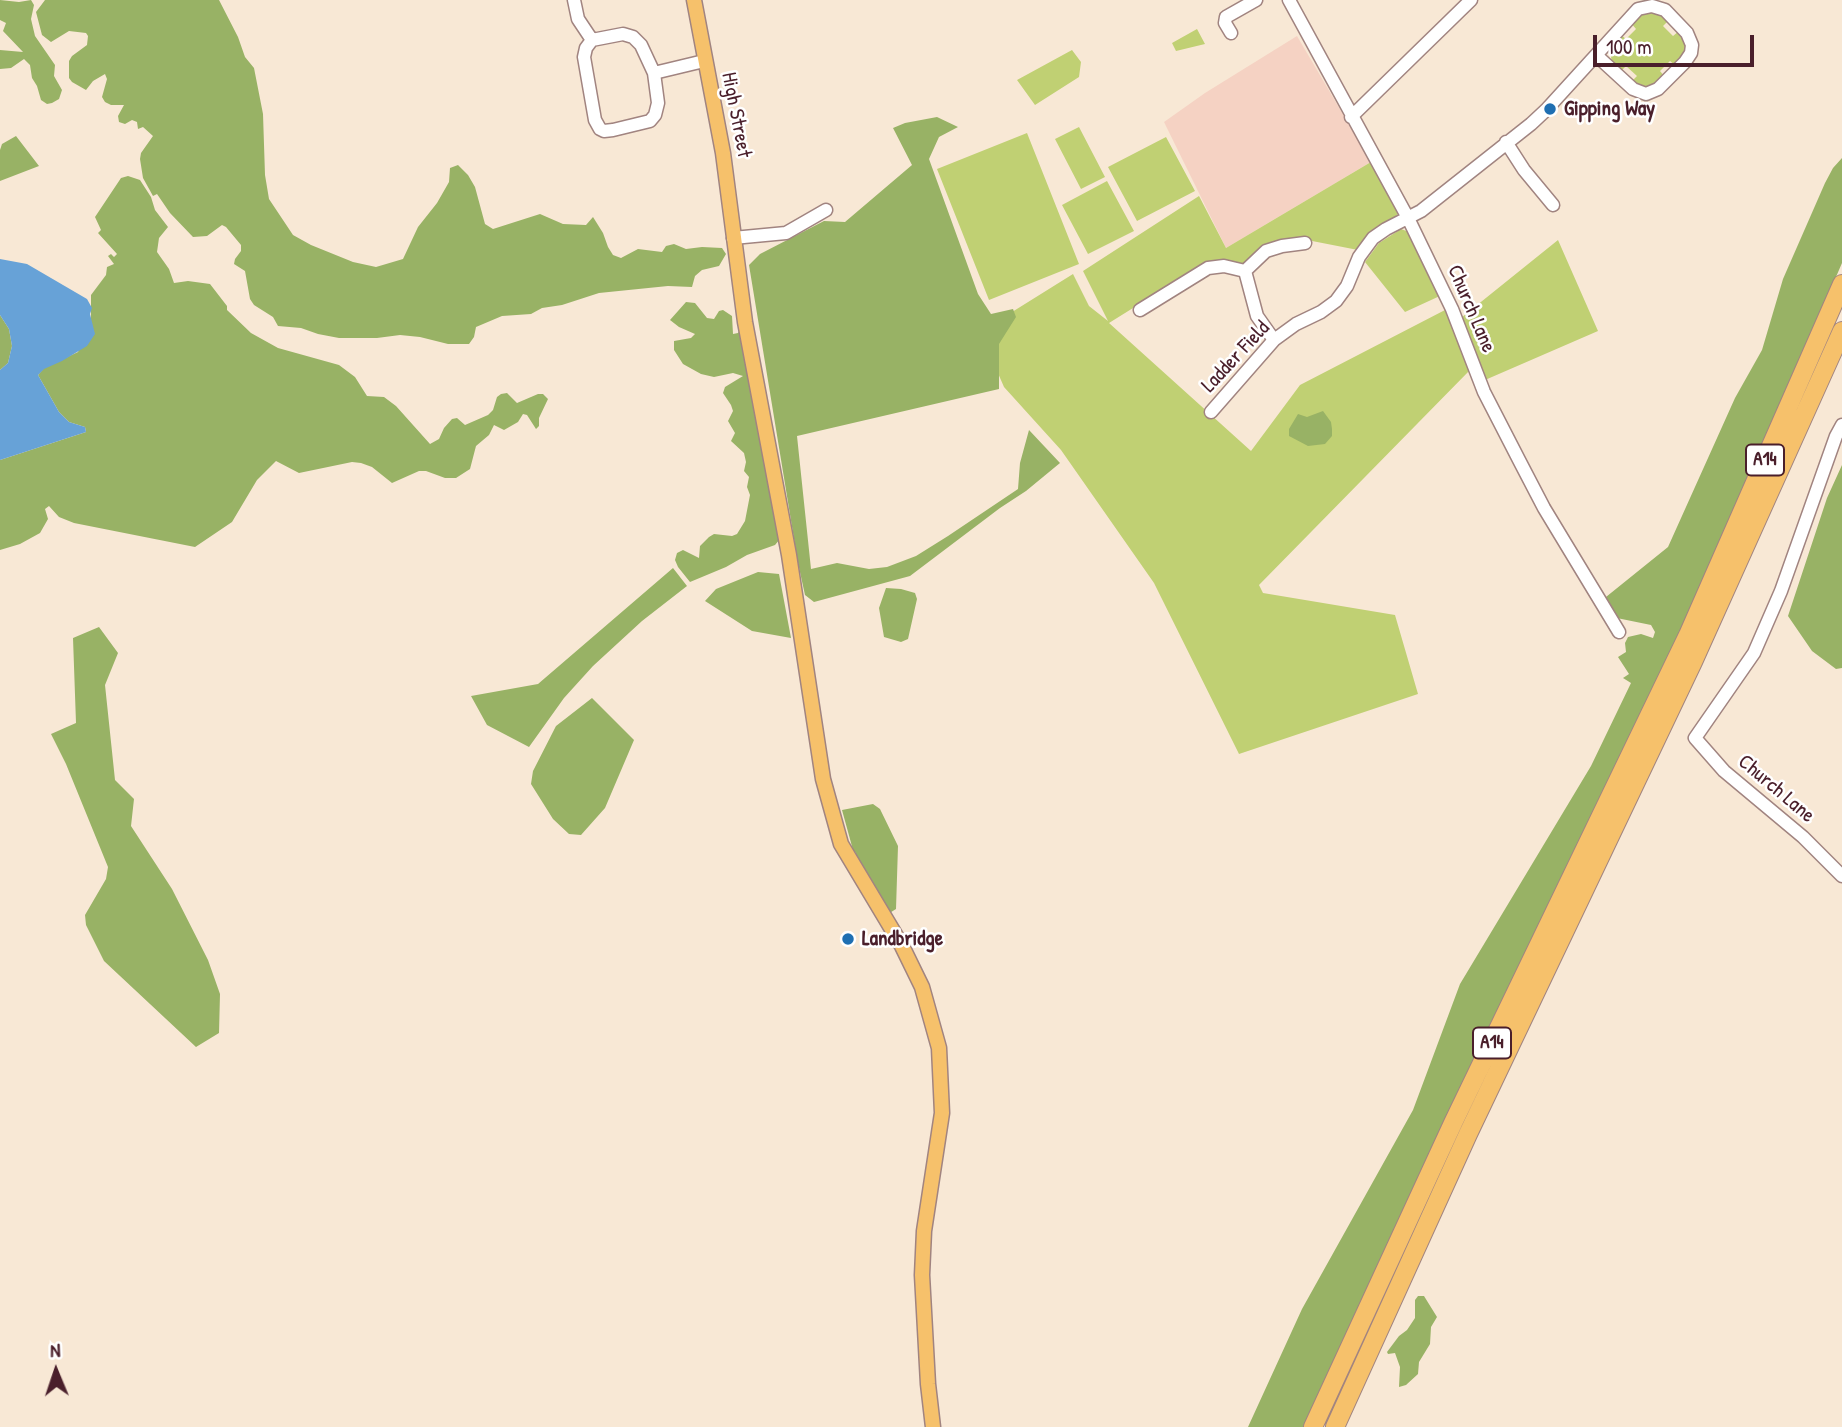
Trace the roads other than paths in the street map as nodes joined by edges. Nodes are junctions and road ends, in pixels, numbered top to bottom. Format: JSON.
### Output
{"nodes":[{"id":1,"x":574,"y":0,"type":"edge"},
{"id":2,"x":695,"y":0,"type":"edge"},
{"id":3,"x":1256,"y":0,"type":"edge"},
{"id":4,"x":1289,"y":0,"type":"edge"},
{"id":5,"x":1471,"y":0,"type":"edge"},
{"id":6,"x":1231,"y":33,"type":"dead end"},
{"id":7,"x":592,"y":40,"type":"junction"},
{"id":8,"x":1597,"y":56,"type":"junction"},
{"id":9,"x":704,"y":61,"type":"junction"},
{"id":10,"x":654,"y":73,"type":"junction"},
{"id":11,"x":1351,"y":117,"type":"junction"},
{"id":12,"x":1506,"y":142,"type":"junction"},
{"id":13,"x":1553,"y":205,"type":"dead end"},
{"id":14,"x":825,"y":210,"type":"dead end"},
{"id":15,"x":1408,"y":218,"type":"junction"},
{"id":16,"x":733,"y":238,"type":"junction"},
{"id":17,"x":1305,"y":243,"type":"dead end"},
{"id":18,"x":1244,"y":271,"type":"junction"},
{"id":19,"x":1842,"y":284,"type":"edge"},
{"id":20,"x":1140,"y":310,"type":"dead end"},
{"id":21,"x":1842,"y":331,"type":"edge"},
{"id":22,"x":1274,"y":340,"type":"junction"},
{"id":23,"x":1211,"y":412,"type":"dead end"},
{"id":24,"x":1842,"y":425,"type":"edge"},
{"id":25,"x":1619,"y":632,"type":"dead end"},
{"id":26,"x":1694,"y":639,"type":"junction"},
{"id":27,"x":1684,"y":661,"type":"junction"},
{"id":28,"x":1842,"y":876,"type":"edge"},
{"id":29,"x":933,"y":1427,"type":"edge"},
{"id":30,"x":1313,"y":1427,"type":"edge"},
{"id":31,"x":1335,"y":1427,"type":"edge"}],
"edges":[{"from":1,"to":7,"type":"street"},
{"from":2,"to":9,"type":"main road","name":"High Street"},
{"from":3,"to":6,"type":"street"},
{"from":4,"to":11,"type":"street","name":"Church Lane"},
{"from":5,"to":11,"type":"street"},
{"from":7,"to":10,"type":"street"},
{"from":7,"to":10,"type":"street"},
{"from":8,"to":8,"type":"street"},
{"from":8,"to":12,"type":"street"},
{"from":9,"to":10,"type":"street"},
{"from":9,"to":16,"type":"main road","name":"High Street"},
{"from":11,"to":15,"type":"street","name":"Church Lane"},
{"from":12,"to":13,"type":"street"},
{"from":12,"to":15,"type":"street"},
{"from":14,"to":16,"type":"street"},
{"from":15,"to":22,"type":"street","name":"Ladder Field"},
{"from":15,"to":25,"type":"street","name":"Church Lane"},
{"from":16,"to":29,"type":"main road","name":"High Street"},
{"from":17,"to":18,"type":"street"},
{"from":18,"to":20,"type":"street"},
{"from":18,"to":22,"type":"street"},
{"from":19,"to":26,"type":"highway","number":"A14"},
{"from":21,"to":26,"type":"highway","number":"A14"},
{"from":22,"to":23,"type":"street","name":"Ladder Field"},
{"from":24,"to":28,"type":"street","name":"Church Lane"},
{"from":26,"to":27,"type":"highway","number":"A14"},
{"from":27,"to":30,"type":"highway","number":"A14"},
{"from":27,"to":31,"type":"highway","number":"A14"}]}
